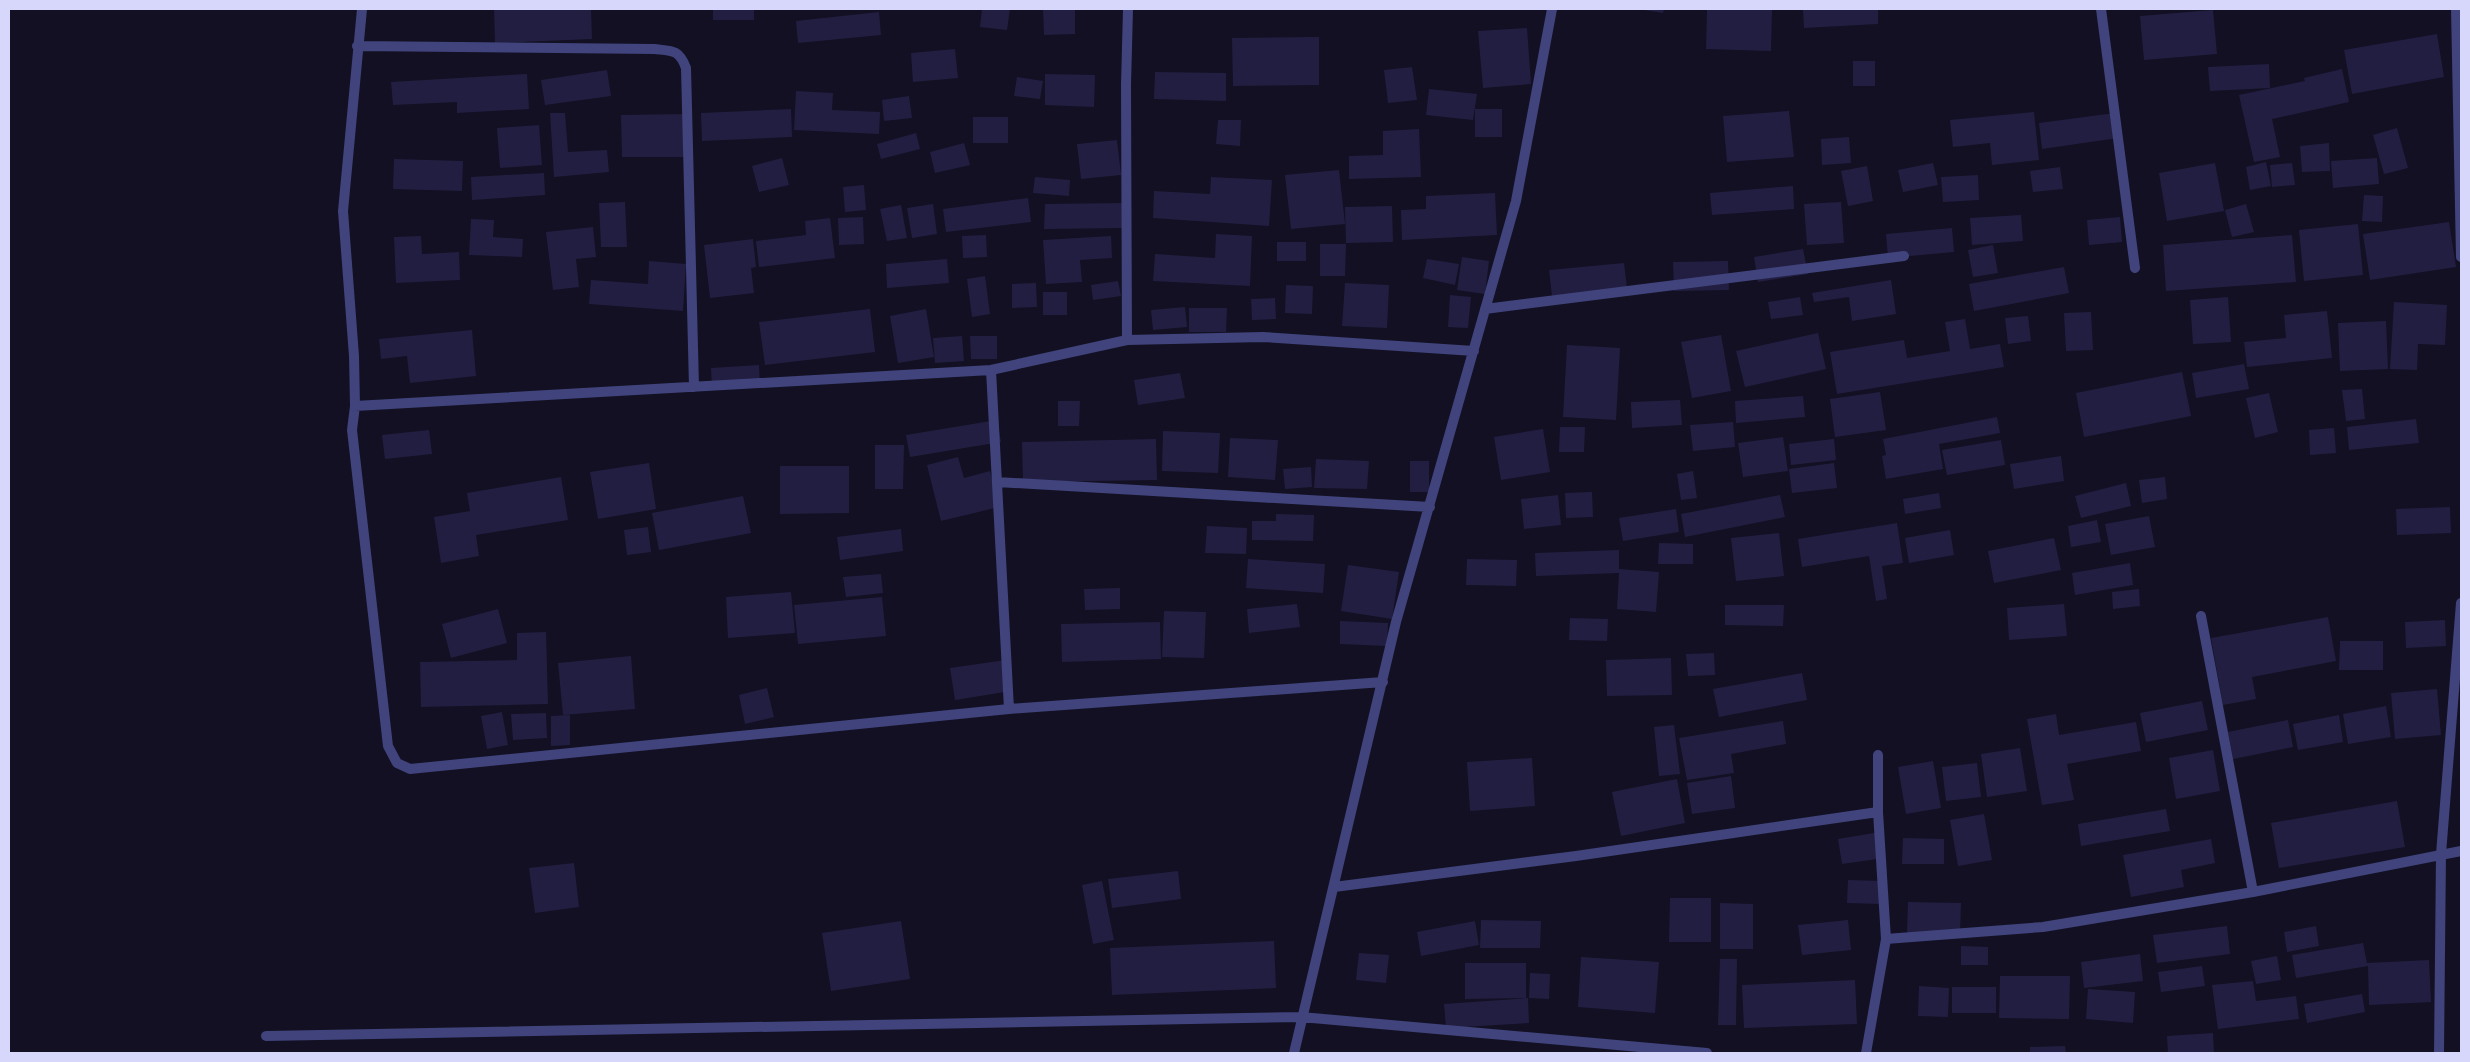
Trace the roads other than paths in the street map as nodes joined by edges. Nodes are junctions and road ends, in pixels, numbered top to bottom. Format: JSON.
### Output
{"nodes":[{"id":1,"x":362,"y":9,"type":"edge"},
{"id":2,"x":1128,"y":9,"type":"edge"},
{"id":3,"x":1552,"y":9,"type":"edge"},
{"id":4,"x":2101,"y":9,"type":"edge"},
{"id":5,"x":2456,"y":9,"type":"edge"},
{"id":6,"x":358,"y":46,"type":"junction"},
{"id":7,"x":1904,"y":256,"type":"dead end"},
{"id":8,"x":2461,"y":257,"type":"edge"},
{"id":9,"x":2135,"y":268,"type":"dead end"},
{"id":10,"x":1485,"y":309,"type":"junction"},
{"id":11,"x":1127,"y":340,"type":"junction"},
{"id":12,"x":1474,"y":352,"type":"junction"},
{"id":13,"x":991,"y":370,"type":"junction"},
{"id":14,"x":694,"y":387,"type":"junction"},
{"id":15,"x":356,"y":406,"type":"junction"},
{"id":16,"x":997,"y":482,"type":"junction"},
{"id":17,"x":1430,"y":507,"type":"junction"},
{"id":18,"x":2461,"y":603,"type":"edge"},
{"id":19,"x":2201,"y":616,"type":"dead end"},
{"id":20,"x":1383,"y":682,"type":"junction"},
{"id":21,"x":1009,"y":709,"type":"junction"},
{"id":22,"x":1878,"y":755,"type":"dead end"},
{"id":23,"x":1878,"y":812,"type":"junction"},
{"id":24,"x":2461,"y":851,"type":"edge"},
{"id":25,"x":2441,"y":854,"type":"junction"},
{"id":26,"x":1334,"y":887,"type":"junction"},
{"id":27,"x":2253,"y":892,"type":"junction"},
{"id":28,"x":1886,"y":939,"type":"junction"},
{"id":29,"x":1301,"y":1017,"type":"junction"},
{"id":30,"x":266,"y":1036,"type":"dead end"},
{"id":31,"x":1294,"y":1053,"type":"edge"},
{"id":32,"x":1708,"y":1053,"type":"edge"},
{"id":33,"x":1866,"y":1053,"type":"edge"},
{"id":34,"x":2439,"y":1053,"type":"edge"}],
"edges":[{"from":1,"to":6,"type":"street"},
{"from":2,"to":11,"type":"street"},
{"from":3,"to":10,"type":"street"},
{"from":4,"to":9,"type":"street"},
{"from":5,"to":8,"type":"street"},
{"from":6,"to":14,"type":"street"},
{"from":6,"to":15,"type":"street"},
{"from":7,"to":10,"type":"street"},
{"from":10,"to":12,"type":"street"},
{"from":11,"to":12,"type":"street"},
{"from":11,"to":13,"type":"street"},
{"from":12,"to":17,"type":"street"},
{"from":13,"to":14,"type":"street"},
{"from":13,"to":16,"type":"street"},
{"from":14,"to":15,"type":"street"},
{"from":15,"to":21,"type":"street"},
{"from":16,"to":17,"type":"street"},
{"from":16,"to":21,"type":"street"},
{"from":17,"to":20,"type":"street"},
{"from":18,"to":25,"type":"street"},
{"from":19,"to":27,"type":"street"},
{"from":20,"to":21,"type":"street"},
{"from":20,"to":26,"type":"street"},
{"from":22,"to":23,"type":"street"},
{"from":23,"to":26,"type":"street"},
{"from":23,"to":28,"type":"street"},
{"from":24,"to":25,"type":"street"},
{"from":25,"to":27,"type":"street"},
{"from":25,"to":34,"type":"street"},
{"from":26,"to":29,"type":"street"},
{"from":27,"to":28,"type":"street"},
{"from":28,"to":33,"type":"street"},
{"from":29,"to":30,"type":"street"},
{"from":29,"to":31,"type":"street"},
{"from":29,"to":32,"type":"street"}]}
